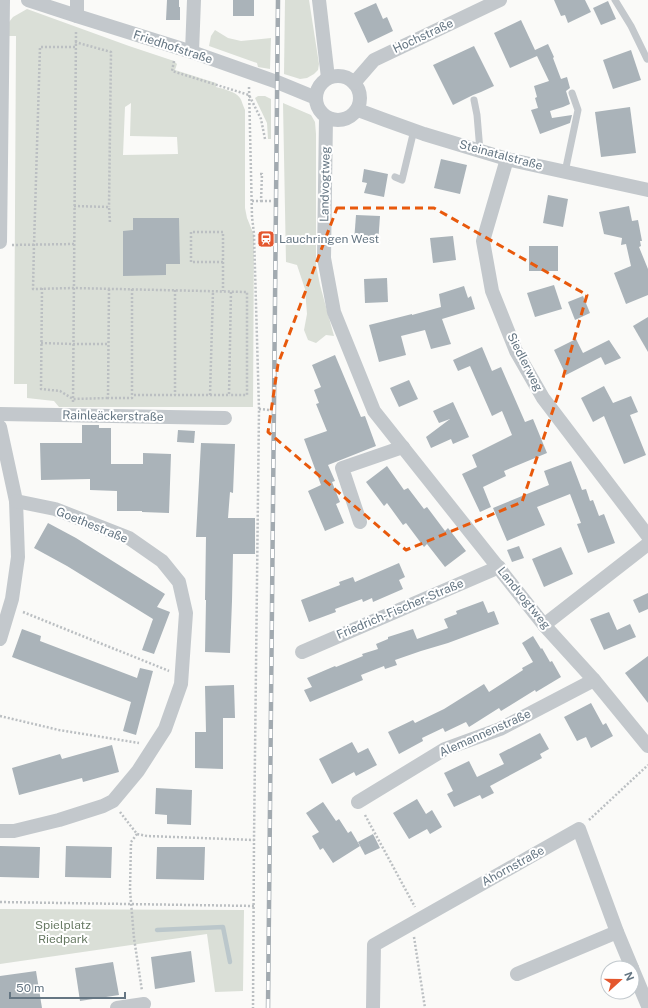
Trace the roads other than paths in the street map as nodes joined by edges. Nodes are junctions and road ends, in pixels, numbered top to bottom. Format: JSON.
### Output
{"nodes":[{"id":1,"x":3,"y":0,"type":"edge"},
{"id":2,"x":28,"y":0,"type":"edge"},
{"id":3,"x":77,"y":0,"type":"edge"},
{"id":4,"x":194,"y":0,"type":"edge"},
{"id":5,"x":318,"y":0,"type":"edge"},
{"id":6,"x":500,"y":0,"type":"edge"},
{"id":7,"x":615,"y":0,"type":"edge"},
{"id":8,"x":77,"y":16,"type":"junction"},
{"id":9,"x":192,"y":52,"type":"junction"},
{"id":10,"x":648,"y":59,"type":"edge"},
{"id":11,"x":328,"y":78,"type":"junction"},
{"id":12,"x":354,"y":82,"type":"junction"},
{"id":13,"x":572,"y":93,"type":"dead end"},
{"id":14,"x":316,"y":98,"type":"junction"},
{"id":15,"x":474,"y":100,"type":"dead end"},
{"id":16,"x":358,"y":110,"type":"junction"},
{"id":17,"x":326,"y":117,"type":"junction"},
{"id":18,"x":414,"y":130,"type":"junction"},
{"id":19,"x":1,"y":134,"type":"edge"},
{"id":20,"x":480,"y":151,"type":"junction"},
{"id":21,"x":507,"y":158,"type":"junction"},
{"id":22,"x":565,"y":172,"type":"junction"},
{"id":23,"x":395,"y":177,"type":"dead end"},
{"id":24,"x":648,"y":190,"type":"edge"},
{"id":25,"x":3,"y":244,"type":"edge"},
{"id":26,"x":0,"y":414,"type":"edge"},
{"id":27,"x":225,"y":418,"type":"dead end"},
{"id":28,"x":0,"y":427,"type":"edge"},
{"id":29,"x":404,"y":448,"type":"junction"},
{"id":30,"x":16,"y":502,"type":"junction"},
{"id":31,"x":360,"y":522,"type":"dead end"},
{"id":32,"x":648,"y":536,"type":"edge"},
{"id":33,"x":648,"y":544,"type":"edge"},
{"id":34,"x":499,"y":567,"type":"junction"},
{"id":35,"x":7,"y":601,"type":"edge"},
{"id":36,"x":544,"y":625,"type":"junction"},
{"id":37,"x":0,"y":639,"type":"edge"},
{"id":38,"x":302,"y":652,"type":"dead end"},
{"id":39,"x":594,"y":680,"type":"junction"},
{"id":40,"x":648,"y":746,"type":"edge"},
{"id":41,"x":358,"y":802,"type":"road end"},
{"id":42,"x":0,"y":831,"type":"edge"},
{"id":43,"x":616,"y":932,"type":"junction"},
{"id":44,"x":628,"y":960,"type":"edge"},
{"id":45,"x":517,"y":974,"type":"dead end"},
{"id":46,"x":640,"y":987,"type":"edge"},
{"id":47,"x":139,"y":1006,"type":"edge"},
{"id":48,"x":648,"y":1006,"type":"edge"},
{"id":49,"x":117,"y":1008,"type":"edge"},
{"id":50,"x":373,"y":1008,"type":"edge"}],
"edges":[{"from":1,"to":19,"type":"street"},
{"from":2,"to":8,"type":"street","name":"Friedhofstraße"},
{"from":3,"to":8,"type":"street"},
{"from":4,"to":9,"type":"street"},
{"from":5,"to":11,"type":"street"},
{"from":6,"to":12,"type":"street","name":"Hochstraße"},
{"from":7,"to":10,"type":"lane"},
{"from":8,"to":9,"type":"street","name":"Friedhofstraße"},
{"from":9,"to":14,"type":"street","name":"Friedhofstraße"},
{"from":11,"to":12,"type":"street"},
{"from":11,"to":14,"type":"street"},
{"from":12,"to":16,"type":"street"},
{"from":13,"to":22,"type":"lane"},
{"from":14,"to":17,"type":"street"},
{"from":15,"to":20,"type":"lane"},
{"from":16,"to":17,"type":"street"},
{"from":16,"to":18,"type":"street","name":"Steinatalstraße"},
{"from":17,"to":29,"type":"street","name":"Landvogtweg"},
{"from":18,"to":20,"type":"street","name":"Steinatalstraße"},
{"from":18,"to":23,"type":"lane"},
{"from":19,"to":25,"type":"street"},
{"from":20,"to":21,"type":"street","name":"Steinatalstraße"},
{"from":21,"to":22,"type":"street","name":"Steinatalstraße"},
{"from":21,"to":32,"type":"street","name":"Siedlerweg"},
{"from":22,"to":24,"type":"street","name":"Steinatalstraße"},
{"from":26,"to":27,"type":"street","name":"Rainleäckerstraße"},
{"from":28,"to":30,"type":"street"},
{"from":29,"to":31,"type":"street"},
{"from":29,"to":34,"type":"street","name":"Landvogtweg"},
{"from":30,"to":35,"type":"street"},
{"from":30,"to":42,"type":"street","name":"Goethestraße"},
{"from":33,"to":36,"type":"street"},
{"from":34,"to":36,"type":"street","name":"Landvogtweg"},
{"from":34,"to":38,"type":"street","name":"Friedrich-Fischer-Straße"},
{"from":35,"to":37,"type":"street"},
{"from":36,"to":39,"type":"street","name":"Landvogtweg"},
{"from":39,"to":40,"type":"street","name":"Landvogtweg"},
{"from":39,"to":41,"type":"street","name":"Alemannenstraße"},
{"from":43,"to":44,"type":"street"},
{"from":43,"to":45,"type":"street"},
{"from":43,"to":50,"type":"street","name":"Ahornstraße"},
{"from":46,"to":48,"type":"street"},
{"from":47,"to":49,"type":"street"}]}
